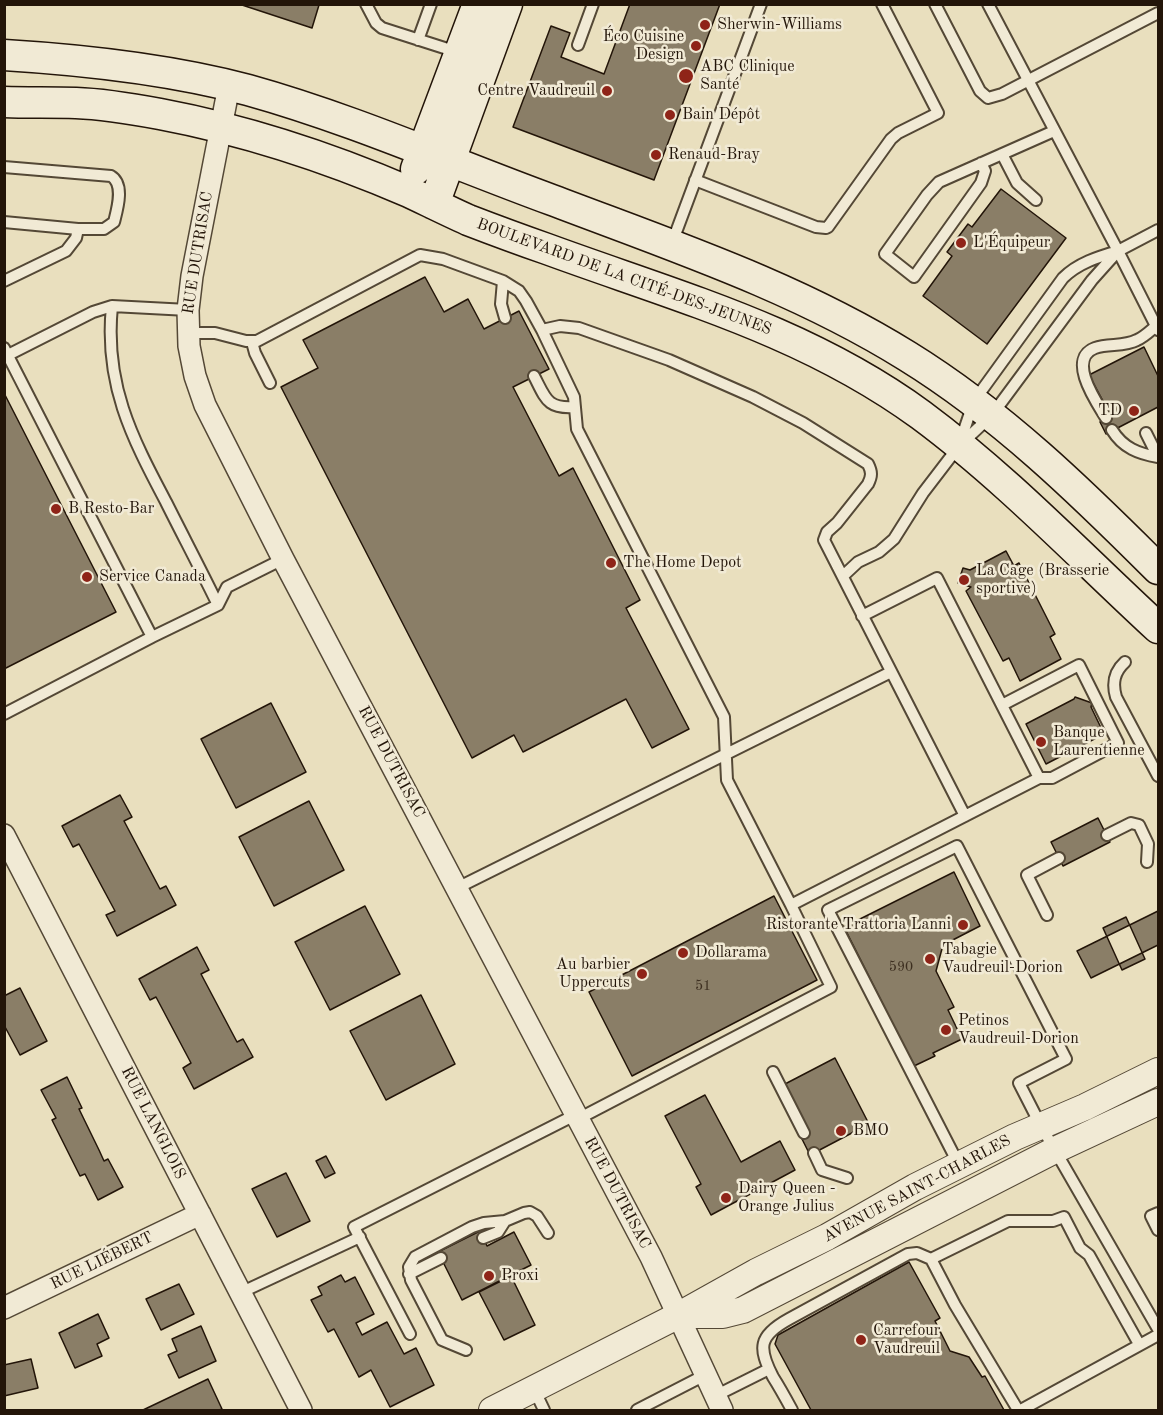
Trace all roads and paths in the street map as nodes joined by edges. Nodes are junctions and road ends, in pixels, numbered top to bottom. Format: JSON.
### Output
{"nodes":[{"id":1,"x":366,"y":4,"type":"edge"},
{"id":2,"x":431,"y":4,"type":"edge"},
{"id":3,"x":478,"y":4,"type":"edge"},
{"id":4,"x":507,"y":4,"type":"edge"},
{"id":5,"x":593,"y":4,"type":"edge"},
{"id":6,"x":761,"y":4,"type":"edge"},
{"id":7,"x":882,"y":4,"type":"edge"},
{"id":8,"x":935,"y":4,"type":"edge"},
{"id":9,"x":988,"y":4,"type":"edge"},
{"id":10,"x":1158,"y":13,"type":"edge"},
{"id":11,"x":418,"y":40,"type":"junction"},
{"id":12,"x":578,"y":45,"type":"dead end"},
{"id":13,"x":459,"y":53,"type":"junction"},
{"id":14,"x":4,"y":55,"type":"edge"},
{"id":15,"x":1027,"y":81,"type":"junction"},
{"id":16,"x":229,"y":86,"type":"junction"},
{"id":17,"x":4,"y":102,"type":"edge"},
{"id":18,"x":220,"y":128,"type":"junction"},
{"id":19,"x":1054,"y":131,"type":"junction"},
{"id":20,"x":1002,"y":154,"type":"junction"},
{"id":21,"x":436,"y":156,"type":"junction"},
{"id":22,"x":981,"y":163,"type":"junction"},
{"id":23,"x":4,"y":167,"type":"edge"},
{"id":24,"x":695,"y":180,"type":"junction"},
{"id":25,"x":421,"y":198,"type":"junction"},
{"id":26,"x":1036,"y":200,"type":"dead end"},
{"id":27,"x":4,"y":222,"type":"edge"},
{"id":28,"x":78,"y":229,"type":"junction"},
{"id":29,"x":1158,"y":230,"type":"edge"},
{"id":30,"x":671,"y":245,"type":"junction"},
{"id":31,"x":1118,"y":251,"type":"junction"},
{"id":32,"x":4,"y":281,"type":"edge"},
{"id":33,"x":503,"y":281,"type":"junction"},
{"id":34,"x":112,"y":306,"type":"junction"},
{"id":35,"x":188,"y":310,"type":"junction"},
{"id":36,"x":505,"y":318,"type":"dead end"},
{"id":37,"x":1157,"y":328,"type":"edge"},
{"id":38,"x":542,"y":330,"type":"junction"},
{"id":39,"x":187,"y":333,"type":"junction"},
{"id":40,"x":252,"y":342,"type":"junction"},
{"id":41,"x":6,"y":351,"type":"edge"},
{"id":42,"x":534,"y":376,"type":"dead end"},
{"id":43,"x":270,"y":383,"type":"dead end"},
{"id":44,"x":575,"y":407,"type":"junction"},
{"id":45,"x":983,"y":408,"type":"junction"},
{"id":46,"x":1106,"y":418,"type":"dead end"},
{"id":47,"x":1112,"y":430,"type":"dead end"},
{"id":48,"x":1146,"y":433,"type":"dead end"},
{"id":49,"x":958,"y":446,"type":"junction"},
{"id":50,"x":1158,"y":457,"type":"edge"},
{"id":51,"x":283,"y":559,"type":"junction"},
{"id":52,"x":1158,"y":568,"type":"edge"},
{"id":53,"x":843,"y":576,"type":"junction"},
{"id":54,"x":218,"y":605,"type":"junction"},
{"id":55,"x":862,"y":616,"type":"junction"},
{"id":56,"x":1158,"y":628,"type":"edge"},
{"id":57,"x":152,"y":637,"type":"junction"},
{"id":58,"x":1125,"y":662,"type":"dead end"},
{"id":59,"x":891,"y":672,"type":"junction"},
{"id":60,"x":1002,"y":705,"type":"junction"},
{"id":61,"x":4,"y":714,"type":"edge"},
{"id":62,"x":725,"y":755,"type":"junction"},
{"id":63,"x":1158,"y":774,"type":"edge"},
{"id":64,"x":1039,"y":778,"type":"junction"},
{"id":65,"x":965,"y":816,"type":"junction"},
{"id":66,"x":1107,"y":835,"type":"dead end"},
{"id":67,"x":5,"y":836,"type":"edge"},
{"id":68,"x":1059,"y":858,"type":"dead end"},
{"id":69,"x":1147,"y":862,"type":"dead end"},
{"id":70,"x":457,"y":888,"type":"junction"},
{"id":71,"x":791,"y":905,"type":"junction"},
{"id":72,"x":1047,"y":915,"type":"dead end"},
{"id":73,"x":1158,"y":1071,"type":"edge"},
{"id":74,"x":773,"y":1072,"type":"dead end"},
{"id":75,"x":1158,"y":1101,"type":"edge"},
{"id":76,"x":577,"y":1117,"type":"junction"},
{"id":77,"x":1041,"y":1126,"type":"junction"},
{"id":78,"x":804,"y":1133,"type":"dead end"},
{"id":79,"x":1055,"y":1150,"type":"junction"},
{"id":80,"x":814,"y":1153,"type":"dead end"},
{"id":81,"x":959,"y":1165,"type":"junction"},
{"id":82,"x":848,"y":1178,"type":"dead end"},
{"id":83,"x":923,"y":1201,"type":"junction"},
{"id":84,"x":1158,"y":1213,"type":"edge"},
{"id":85,"x":200,"y":1214,"type":"junction"},
{"id":86,"x":505,"y":1221,"type":"junction"},
{"id":87,"x":1158,"y":1230,"type":"edge"},
{"id":88,"x":548,"y":1233,"type":"dead end"},
{"id":89,"x":360,"y":1238,"type":"junction"},
{"id":90,"x":483,"y":1238,"type":"dead end"},
{"id":91,"x":441,"y":1258,"type":"dead end"},
{"id":92,"x":931,"y":1259,"type":"junction"},
{"id":93,"x":409,"y":1274,"type":"junction"},
{"id":94,"x":240,"y":1293,"type":"junction"},
{"id":95,"x":4,"y":1308,"type":"edge"},
{"id":96,"x":679,"y":1315,"type":"junction"},
{"id":97,"x":1158,"y":1329,"type":"edge"},
{"id":98,"x":410,"y":1334,"type":"dead end"},
{"id":99,"x":1158,"y":1335,"type":"edge"},
{"id":100,"x":1139,"y":1344,"type":"junction"},
{"id":101,"x":466,"y":1350,"type":"dead end"},
{"id":102,"x":769,"y":1369,"type":"junction"},
{"id":103,"x":705,"y":1375,"type":"junction"},
{"id":104,"x":533,"y":1388,"type":"junction"},
{"id":105,"x":719,"y":1403,"type":"edge"},
{"id":106,"x":301,"y":1410,"type":"edge"},
{"id":107,"x":492,"y":1410,"type":"edge"},
{"id":108,"x":544,"y":1410,"type":"edge"},
{"id":109,"x":638,"y":1410,"type":"edge"},
{"id":110,"x":792,"y":1410,"type":"edge"},
{"id":111,"x":1019,"y":1410,"type":"edge"}],
"edges":[{"from":1,"to":11,"type":"lane"},
{"from":2,"to":11,"type":"lane"},
{"from":3,"to":13,"type":"main road"},
{"from":4,"to":21,"type":"main road"},
{"from":5,"to":12,"type":"lane"},
{"from":6,"to":24,"type":"lane"},
{"from":7,"to":24,"type":"lane"},
{"from":8,"to":15,"type":"lane"},
{"from":9,"to":15,"type":"lane"},
{"from":10,"to":15,"type":"lane"},
{"from":11,"to":13,"type":"lane"},
{"from":13,"to":21,"type":"main road"},
{"from":14,"to":16,"type":"main road"},
{"from":15,"to":19,"type":"lane"},
{"from":16,"to":18,"type":"street","name":"RUE DUTRISAC"},
{"from":16,"to":21,"type":"main road"},
{"from":17,"to":18,"type":"main road","name":"BOULEVARD DE LA CITÉ-DES-JEUNES"},
{"from":18,"to":25,"type":"main road","name":"BOULEVARD DE LA CITÉ-DES-JEUNES"},
{"from":18,"to":35,"type":"street","name":"RUE DUTRISAC"},
{"from":19,"to":20,"type":"lane"},
{"from":19,"to":31,"type":"lane"},
{"from":20,"to":22,"type":"lane"},
{"from":20,"to":26,"type":"lane"},
{"from":21,"to":25,"type":"main road"},
{"from":21,"to":30,"type":"main road"},
{"from":22,"to":22,"type":"lane"},
{"from":23,"to":28,"type":"lane"},
{"from":24,"to":30,"type":"lane"},
{"from":25,"to":49,"type":"main road","name":"BOULEVARD DE LA CITÉ-DES-JEUNES"},
{"from":27,"to":28,"type":"lane"},
{"from":28,"to":32,"type":"lane"},
{"from":29,"to":31,"type":"lane"},
{"from":30,"to":45,"type":"main road"},
{"from":31,"to":37,"type":"lane"},
{"from":31,"to":45,"type":"lane"},
{"from":31,"to":45,"type":"lane"},
{"from":33,"to":36,"type":"lane"},
{"from":33,"to":38,"type":"lane"},
{"from":33,"to":40,"type":"lane"},
{"from":34,"to":35,"type":"lane"},
{"from":34,"to":41,"type":"lane"},
{"from":34,"to":54,"type":"lane"},
{"from":35,"to":39,"type":"street","name":"RUE DUTRISAC"},
{"from":37,"to":46,"type":"lane"},
{"from":38,"to":44,"type":"lane"},
{"from":38,"to":53,"type":"lane"},
{"from":39,"to":40,"type":"lane"},
{"from":39,"to":51,"type":"street","name":"RUE DUTRISAC"},
{"from":40,"to":43,"type":"lane"},
{"from":41,"to":57,"type":"lane"},
{"from":42,"to":44,"type":"lane"},
{"from":44,"to":62,"type":"lane"},
{"from":45,"to":49,"type":"lane"},
{"from":45,"to":49,"type":"lane"},
{"from":45,"to":52,"type":"main road"},
{"from":47,"to":50,"type":"lane"},
{"from":48,"to":50,"type":"lane"},
{"from":49,"to":53,"type":"lane"},
{"from":49,"to":56,"type":"main road","name":"BOULEVARD DE LA CITÉ-DES-JEUNES"},
{"from":51,"to":54,"type":"lane"},
{"from":51,"to":70,"type":"street","name":"RUE DUTRISAC"},
{"from":53,"to":55,"type":"lane"},
{"from":54,"to":57,"type":"lane"},
{"from":55,"to":59,"type":"lane"},
{"from":55,"to":60,"type":"lane"},
{"from":57,"to":61,"type":"lane"},
{"from":58,"to":63,"type":"lane"},
{"from":59,"to":62,"type":"lane"},
{"from":59,"to":65,"type":"lane"},
{"from":60,"to":64,"type":"lane"},
{"from":60,"to":64,"type":"lane"},
{"from":62,"to":70,"type":"lane"},
{"from":62,"to":71,"type":"lane"},
{"from":64,"to":65,"type":"lane"},
{"from":65,"to":71,"type":"lane"},
{"from":66,"to":69,"type":"lane"},
{"from":67,"to":85,"type":"street","name":"RUE LANGLOIS"},
{"from":68,"to":72,"type":"lane"},
{"from":70,"to":76,"type":"street","name":"RUE DUTRISAC"},
{"from":71,"to":76,"type":"lane"},
{"from":73,"to":77,"type":"street","name":"AVENUE SAINT-CHARLES"},
{"from":74,"to":78,"type":"lane"},
{"from":75,"to":79,"type":"street","name":"AVENUE SAINT-CHARLES"},
{"from":76,"to":89,"type":"lane"},
{"from":76,"to":96,"type":"street","name":"RUE DUTRISAC"},
{"from":77,"to":79,"type":"lane"},
{"from":77,"to":81,"type":"street","name":"AVENUE SAINT-CHARLES"},
{"from":77,"to":81,"type":"lane"},
{"from":79,"to":83,"type":"street","name":"AVENUE SAINT-CHARLES"},
{"from":79,"to":97,"type":"lane"},
{"from":80,"to":82,"type":"lane"},
{"from":81,"to":83,"type":"street","name":"AVENUE SAINT-CHARLES"},
{"from":83,"to":96,"type":"street","name":"AVENUE SAINT-CHARLES"},
{"from":84,"to":87,"type":"lane"},
{"from":85,"to":94,"type":"street","name":"RUE LANGLOIS"},
{"from":85,"to":95,"type":"street","name":"RUE LIÉBERT"},
{"from":86,"to":88,"type":"lane"},
{"from":86,"to":90,"type":"lane"},
{"from":86,"to":93,"type":"lane"},
{"from":89,"to":94,"type":"lane"},
{"from":89,"to":98,"type":"lane"},
{"from":91,"to":93,"type":"lane"},
{"from":92,"to":100,"type":"lane"},
{"from":92,"to":102,"type":"lane"},
{"from":92,"to":111,"type":"lane"},
{"from":93,"to":101,"type":"lane"},
{"from":94,"to":106,"type":"street","name":"RUE LANGLOIS"},
{"from":96,"to":103,"type":"street","name":"RUE DUTRISAC"},
{"from":96,"to":104,"type":"street","name":"AVENUE SAINT-CHARLES"},
{"from":99,"to":100,"type":"lane"},
{"from":100,"to":111,"type":"lane"},
{"from":102,"to":105,"type":"lane"},
{"from":102,"to":110,"type":"lane"},
{"from":103,"to":105,"type":"street","name":"RUE DUTRISAC"},
{"from":103,"to":109,"type":"lane"},
{"from":104,"to":107,"type":"street","name":"AVENUE SAINT-CHARLES"},
{"from":104,"to":108,"type":"lane"}]}
